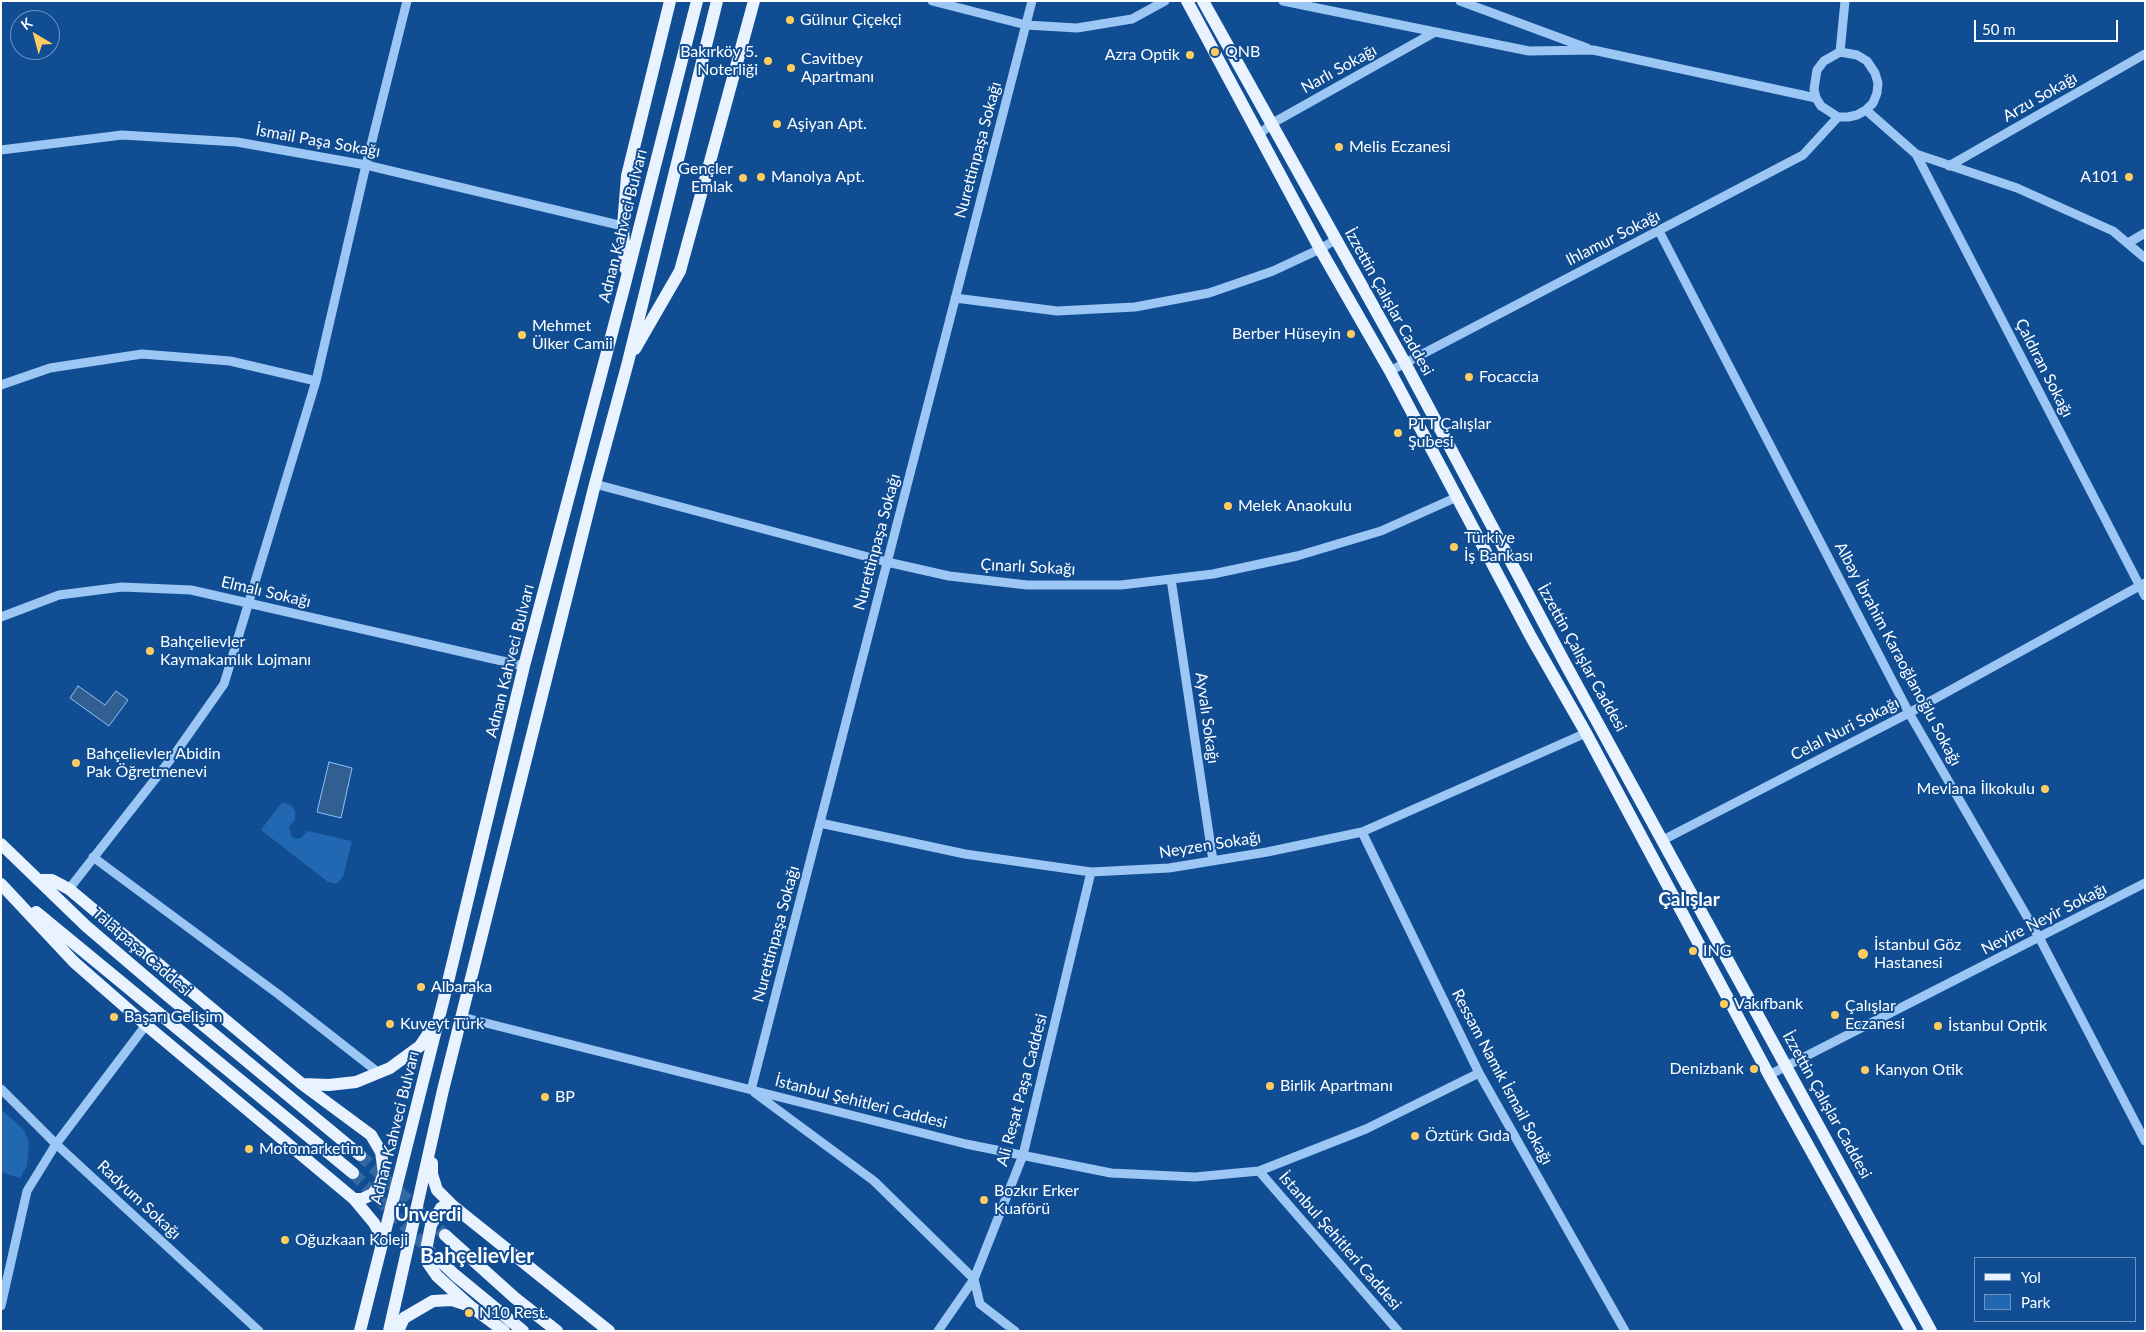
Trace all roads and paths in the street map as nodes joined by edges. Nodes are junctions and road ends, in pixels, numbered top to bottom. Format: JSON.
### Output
{"nodes":[{"id":1,"x":407,"y":1,"type":"edge"},
{"id":2,"x":670,"y":1,"type":"edge"},
{"id":3,"x":697,"y":1,"type":"edge"},
{"id":4,"x":717,"y":1,"type":"edge"},
{"id":5,"x":754,"y":1,"type":"edge"},
{"id":6,"x":932,"y":1,"type":"edge"},
{"id":7,"x":1032,"y":1,"type":"edge"},
{"id":8,"x":1165,"y":1,"type":"edge"},
{"id":9,"x":1187,"y":1,"type":"edge"},
{"id":10,"x":1203,"y":1,"type":"edge"},
{"id":11,"x":1283,"y":1,"type":"edge"},
{"id":12,"x":1460,"y":1,"type":"edge"},
{"id":13,"x":1845,"y":1,"type":"edge"},
{"id":14,"x":1026,"y":24,"type":"junction"},
{"id":15,"x":1435,"y":32,"type":"junction"},
{"id":16,"x":1593,"y":50,"type":"junction"},
{"id":17,"x":1840,"y":52,"type":"junction"},
{"id":18,"x":2145,"y":54,"type":"edge"},
{"id":19,"x":1816,"y":98,"type":"junction"},
{"id":20,"x":1866,"y":110,"type":"junction"},
{"id":21,"x":1838,"y":117,"type":"junction"},
{"id":22,"x":1272,"y":124,"type":"junction"},
{"id":23,"x":1258,"y":135,"type":"junction"},
{"id":24,"x":1,"y":150,"type":"edge"},
{"id":25,"x":1916,"y":154,"type":"junction"},
{"id":26,"x":366,"y":164,"type":"junction"},
{"id":27,"x":1949,"y":166,"type":"junction"},
{"id":28,"x":623,"y":226,"type":"junction"},
{"id":29,"x":1659,"y":231,"type":"junction"},
{"id":30,"x":2145,"y":233,"type":"edge"},
{"id":31,"x":1335,"y":240,"type":"junction"},
{"id":32,"x":2128,"y":243,"type":"junction"},
{"id":33,"x":1320,"y":249,"type":"junction"},
{"id":34,"x":2145,"y":258,"type":"edge"},
{"id":35,"x":625,"y":284,"type":"junction"},
{"id":36,"x":956,"y":298,"type":"junction"},
{"id":37,"x":628,"y":362,"type":"junction"},
{"id":38,"x":1405,"y":363,"type":"junction"},
{"id":39,"x":1390,"y":371,"type":"junction"},
{"id":40,"x":316,"y":381,"type":"junction"},
{"id":41,"x":1,"y":385,"type":"edge"},
{"id":42,"x":595,"y":484,"type":"junction"},
{"id":43,"x":1457,"y":497,"type":"junction"},
{"id":44,"x":887,"y":562,"type":"junction"},
{"id":45,"x":1171,"y":579,"type":"junction"},
{"id":46,"x":2142,"y":585,"type":"edge"},
{"id":47,"x":2145,"y":596,"type":"edge"},
{"id":48,"x":248,"y":604,"type":"junction"},
{"id":49,"x":1,"y":617,"type":"edge"},
{"id":50,"x":524,"y":666,"type":"junction"},
{"id":51,"x":1909,"y":712,"type":"junction"},
{"id":52,"x":1586,"y":733,"type":"junction"},
{"id":53,"x":820,"y":823,"type":"junction"},
{"id":54,"x":1362,"y":832,"type":"junction"},
{"id":55,"x":1663,"y":840,"type":"junction"},
{"id":56,"x":1,"y":844,"type":"edge"},
{"id":57,"x":93,"y":857,"type":"junction"},
{"id":58,"x":1212,"y":861,"type":"junction"},
{"id":59,"x":1091,"y":872,"type":"junction"},
{"id":60,"x":38,"y":880,"type":"junction"},
{"id":61,"x":1,"y":883,"type":"edge"},
{"id":62,"x":2145,"y":883,"type":"edge"},
{"id":63,"x":69,"y":889,"type":"junction"},
{"id":64,"x":2040,"y":938,"type":"junction"},
{"id":65,"x":446,"y":990,"type":"junction"},
{"id":66,"x":462,"y":1017,"type":"junction"},
{"id":67,"x":146,"y":1025,"type":"junction"},
{"id":68,"x":1787,"y":1066,"type":"junction"},
{"id":69,"x":379,"y":1073,"type":"junction"},
{"id":70,"x":1479,"y":1073,"type":"junction"},
{"id":71,"x":1770,"y":1075,"type":"junction"},
{"id":72,"x":302,"y":1084,"type":"junction"},
{"id":73,"x":1,"y":1089,"type":"edge"},
{"id":74,"x":751,"y":1090,"type":"junction"},
{"id":75,"x":2145,"y":1141,"type":"edge"},
{"id":76,"x":432,"y":1142,"type":"junction"},
{"id":77,"x":56,"y":1144,"type":"junction"},
{"id":78,"x":360,"y":1155,"type":"tunnel mouth"},
{"id":79,"x":1023,"y":1155,"type":"junction"},
{"id":80,"x":1259,"y":1171,"type":"junction"},
{"id":81,"x":353,"y":1173,"type":"tunnel mouth"},
{"id":82,"x":354,"y":1199,"type":"junction"},
{"id":83,"x":453,"y":1206,"type":"junction"},
{"id":84,"x":445,"y":1235,"type":"tunnel mouth"},
{"id":85,"x":381,"y":1251,"type":"junction"},
{"id":86,"x":437,"y":1258,"type":"tunnel mouth"},
{"id":87,"x":974,"y":1279,"type":"junction"},
{"id":88,"x":1,"y":1306,"type":"edge"},
{"id":89,"x":470,"y":1306,"type":"junction"},
{"id":90,"x":1929,"y":1326,"type":"edge"},
{"id":91,"x":1910,"y":1330,"type":"edge"},
{"id":92,"x":259,"y":1331,"type":"edge"},
{"id":93,"x":360,"y":1331,"type":"edge"},
{"id":94,"x":389,"y":1331,"type":"edge"},
{"id":95,"x":398,"y":1331,"type":"edge"},
{"id":96,"x":504,"y":1331,"type":"edge"},
{"id":97,"x":524,"y":1331,"type":"edge"},
{"id":98,"x":557,"y":1331,"type":"edge"},
{"id":99,"x":609,"y":1331,"type":"edge"},
{"id":100,"x":938,"y":1331,"type":"edge"},
{"id":101,"x":1015,"y":1331,"type":"edge"},
{"id":102,"x":1398,"y":1331,"type":"edge"},
{"id":103,"x":1625,"y":1331,"type":"edge"}],
"edges":[{"from":1,"to":26,"type":"street"},
{"from":2,"to":28,"type":"main road"},
{"from":3,"to":35,"type":"main road","name":"Adnan Kahveci Bulvarı"},
{"from":4,"to":37,"type":"main road"},
{"from":5,"to":37,"type":"main road"},
{"from":6,"to":14,"type":"street"},
{"from":7,"to":14,"type":"street","name":"Nurettinpaşa Sokağı"},
{"from":8,"to":14,"type":"street"},
{"from":9,"to":23,"type":"main road","name":"İzzettin Çalışlar Caddesi"},
{"from":10,"to":22,"type":"main road","name":"İzzettin Çalışlar Caddesi"},
{"from":11,"to":15,"type":"street"},
{"from":12,"to":16,"type":"street"},
{"from":13,"to":17,"type":"street"},
{"from":14,"to":36,"type":"street","name":"Nurettinpaşa Sokağı"},
{"from":15,"to":16,"type":"street"},
{"from":15,"to":22,"type":"street","name":"Narlı Sokağı"},
{"from":16,"to":19,"type":"street"},
{"from":17,"to":19,"type":"street"},
{"from":17,"to":20,"type":"street"},
{"from":18,"to":27,"type":"street","name":"Arzu Sokağı"},
{"from":19,"to":21,"type":"street"},
{"from":20,"to":21,"type":"street"},
{"from":20,"to":25,"type":"street"},
{"from":21,"to":29,"type":"street","name":"Ihlamur Sokağı"},
{"from":22,"to":23,"type":"street","name":"Narlı Sokağı"},
{"from":22,"to":31,"type":"main road","name":"İzzettin Çalışlar Caddesi"},
{"from":23,"to":33,"type":"main road","name":"İzzettin Çalışlar Caddesi"},
{"from":24,"to":26,"type":"street","name":"İsmail Paşa Sokağı"},
{"from":25,"to":27,"type":"street"},
{"from":25,"to":46,"type":"street","name":"Çaldıran Sokağı"},
{"from":26,"to":28,"type":"street","name":"İsmail Paşa Sokağı"},
{"from":26,"to":40,"type":"street"},
{"from":27,"to":32,"type":"street"},
{"from":28,"to":35,"type":"main road"},
{"from":29,"to":38,"type":"street","name":"Ihlamur Sokağı"},
{"from":29,"to":51,"type":"street","name":"Albay İbrahim Karaoğlanoğlu Sokağı"},
{"from":30,"to":32,"type":"street"},
{"from":31,"to":33,"type":"street"},
{"from":31,"to":38,"type":"main road","name":"İzzettin Çalışlar Caddesi"},
{"from":32,"to":34,"type":"street"},
{"from":33,"to":36,"type":"street"},
{"from":33,"to":39,"type":"main road","name":"İzzettin Çalışlar Caddesi"},
{"from":35,"to":50,"type":"main road","name":"Adnan Kahveci Bulvarı"},
{"from":36,"to":44,"type":"street","name":"Nurettinpaşa Sokağı"},
{"from":37,"to":42,"type":"main road"},
{"from":38,"to":39,"type":"street","name":"Ihlamur Sokağı"},
{"from":38,"to":55,"type":"main road","name":"İzzettin Çalışlar Caddesi"},
{"from":39,"to":43,"type":"main road","name":"İzzettin Çalışlar Caddesi"},
{"from":40,"to":41,"type":"street"},
{"from":40,"to":48,"type":"street"},
{"from":42,"to":44,"type":"street","name":"Çınarlı Sokağı"},
{"from":42,"to":66,"type":"main road"},
{"from":43,"to":45,"type":"street","name":"Çınarlı Sokağı"},
{"from":43,"to":52,"type":"main road","name":"İzzettin Çalışlar Caddesi"},
{"from":44,"to":45,"type":"street","name":"Çınarlı Sokağı"},
{"from":44,"to":53,"type":"street","name":"Nurettinpaşa Sokağı"},
{"from":45,"to":58,"type":"street","name":"Ayvalı Sokağı"},
{"from":46,"to":47,"type":"street","name":"Çaldıran Sokağı"},
{"from":46,"to":51,"type":"street","name":"Celal Nuri Sokağı"},
{"from":48,"to":49,"type":"street","name":"Elmalı Sokağı"},
{"from":48,"to":50,"type":"street","name":"Elmalı Sokağı"},
{"from":48,"to":57,"type":"street"},
{"from":50,"to":65,"type":"main road","name":"Adnan Kahveci Bulvarı"},
{"from":51,"to":55,"type":"street","name":"Celal Nuri Sokağı"},
{"from":51,"to":64,"type":"street","name":"Albay İbrahim Karaoğlanoğlu Sokağı"},
{"from":52,"to":54,"type":"street","name":"Neyzen Sokağı"},
{"from":52,"to":71,"type":"main road","name":"İzzettin Çalışlar Caddesi"},
{"from":53,"to":59,"type":"street","name":"Neyzen Sokağı"},
{"from":53,"to":74,"type":"street","name":"Nurettinpaşa Sokağı"},
{"from":54,"to":58,"type":"street","name":"Neyzen Sokağı"},
{"from":54,"to":70,"type":"street","name":"Ressam Namık İsmail Sokağı"},
{"from":55,"to":68,"type":"main road","name":"İzzettin Çalışlar Caddesi"},
{"from":56,"to":60,"type":"main road","name":"Talatpaşa Caddesi"},
{"from":57,"to":63,"type":"street"},
{"from":57,"to":69,"type":"street"},
{"from":58,"to":59,"type":"street","name":"Neyzen Sokağı"},
{"from":59,"to":79,"type":"street","name":"Ali Reşat Paşa Caddesi"},
{"from":60,"to":63,"type":"main road"},
{"from":60,"to":78,"type":"main road","name":"Talatpaşa Caddesi"},
{"from":61,"to":67,"type":"main road"},
{"from":61,"to":81,"type":"main road"},
{"from":62,"to":64,"type":"street","name":"Neyire Neyir Sokağı"},
{"from":63,"to":72,"type":"main road"},
{"from":64,"to":68,"type":"street","name":"Neyire Neyir Sokağı"},
{"from":64,"to":75,"type":"street","name":"Albay İbrahim Karaoğlanoğlu Sokağı"},
{"from":65,"to":69,"type":"main road"},
{"from":65,"to":85,"type":"main road","name":"Adnan Kahveci Bulvarı"},
{"from":66,"to":74,"type":"street","name":"İstanbul Şehitleri Caddesi"},
{"from":66,"to":76,"type":"main road"},
{"from":67,"to":77,"type":"street"},
{"from":67,"to":82,"type":"main road"},
{"from":68,"to":71,"type":"street","name":"Neyire Neyir Sokağı"},
{"from":68,"to":90,"type":"main road","name":"İzzettin Çalışlar Caddesi"},
{"from":69,"to":72,"type":"main road"},
{"from":70,"to":80,"type":"street","name":"İstanbul Şehitleri Caddesi"},
{"from":70,"to":103,"type":"street","name":"Ressam Namık İsmail Sokağı"},
{"from":71,"to":91,"type":"main road","name":"İzzettin Çalışlar Caddesi"},
{"from":72,"to":82,"type":"main road"},
{"from":73,"to":77,"type":"street","name":"Radyum Sokağı"},
{"from":74,"to":79,"type":"street","name":"İstanbul Şehitleri Caddesi"},
{"from":74,"to":87,"type":"street"},
{"from":76,"to":83,"type":"main road"},
{"from":76,"to":94,"type":"main road"},
{"from":77,"to":88,"type":"street"},
{"from":77,"to":92,"type":"street","name":"Radyum Sokağı"},
{"from":79,"to":80,"type":"street","name":"İstanbul Şehitleri Caddesi"},
{"from":79,"to":87,"type":"street","name":"Ali Reşat Paşa Caddesi"},
{"from":80,"to":102,"type":"street","name":"İstanbul Şehitleri Caddesi"},
{"from":82,"to":85,"type":"main road"},
{"from":83,"to":89,"type":"main road"},
{"from":83,"to":99,"type":"main road"},
{"from":84,"to":98,"type":"main road"},
{"from":85,"to":93,"type":"main road","name":"Adnan Kahveci Bulvarı"},
{"from":86,"to":97,"type":"main road"},
{"from":87,"to":100,"type":"street","name":"Ali Reşat Paşa Caddesi"},
{"from":87,"to":101,"type":"street"},
{"from":89,"to":95,"type":"main road"},
{"from":89,"to":96,"type":"main road"},
{"from":90,"to":91,"type":"street"}]}
